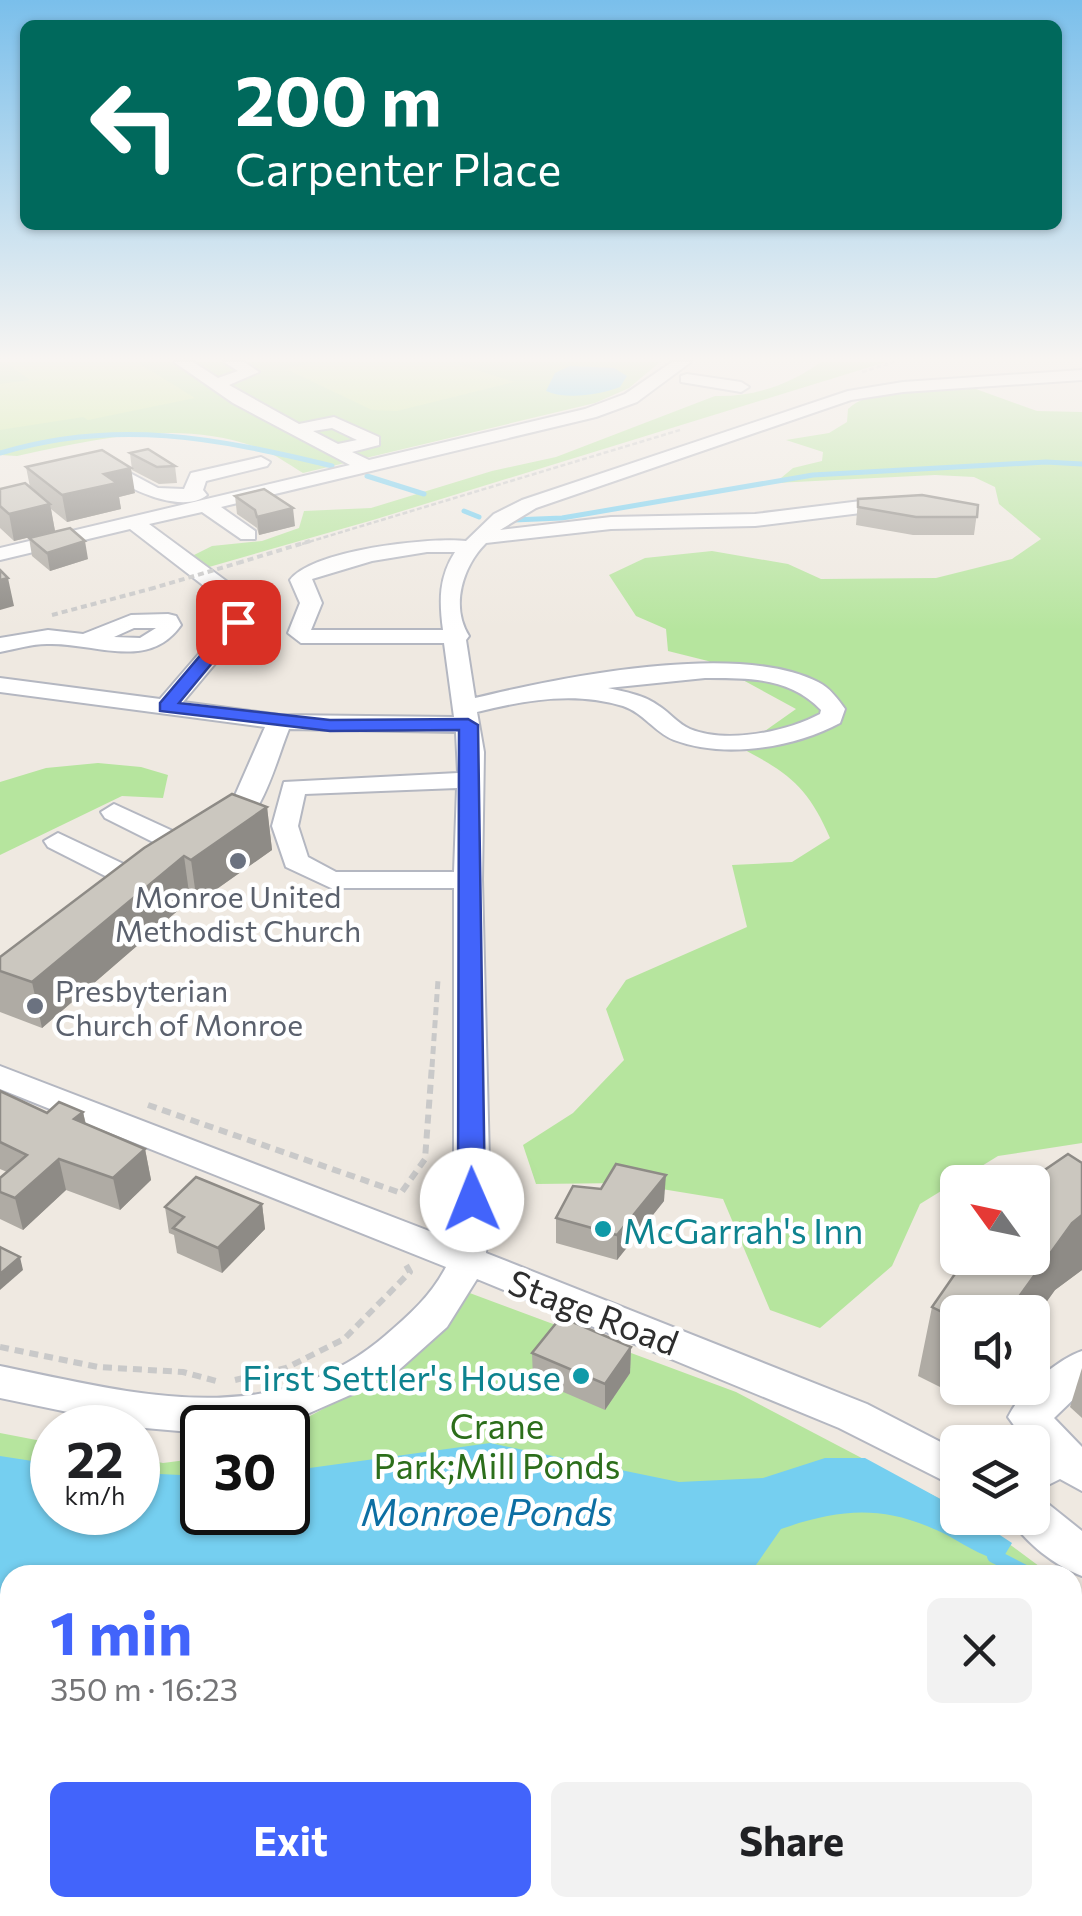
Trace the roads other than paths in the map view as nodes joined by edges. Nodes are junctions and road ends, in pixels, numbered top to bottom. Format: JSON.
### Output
{"nodes":[{"id":1,"x":339,"y":451,"type":"edge"},
{"id":2,"x":428,"y":451,"type":"edge"},
{"id":3,"x":684,"y":451,"type":"edge"},
{"id":4,"x":261,"y":462,"type":"dead end"},
{"id":5,"x":366,"y":466,"type":"junction"},
{"id":6,"x":113,"y":469,"type":"edge"},
{"id":7,"x":204,"y":501,"type":"junction"},
{"id":8,"x":877,"y":504,"type":"edge"},
{"id":9,"x":132,"y":522,"type":"junction"},
{"id":10,"x":248,"y":534,"type":"dead end"},
{"id":11,"x":479,"y":538,"type":"junction"},
{"id":12,"x":3,"y":549,"type":"edge"},
{"id":13,"x":458,"y":636,"type":"junction"},
{"id":14,"x":86,"y":640,"type":"dead end"},
{"id":15,"x":0,"y":645,"type":"edge"},
{"id":16,"x":0,"y":686,"type":"edge"},
{"id":17,"x":558,"y":689,"type":"junction"},
{"id":18,"x":166,"y":707,"type":"junction"},
{"id":19,"x":468,"y":716,"type":"junction"},
{"id":20,"x":280,"y":722,"type":"junction"},
{"id":21,"x":471,"y":780,"type":"junction"},
{"id":22,"x":114,"y":812,"type":"dead end"},
{"id":23,"x":58,"y":841,"type":"dead end"},
{"id":24,"x":191,"y":850,"type":"junction"},
{"id":25,"x":468,"y":880,"type":"junction"},
{"id":26,"x":139,"y":882,"type":"junction"},
{"id":27,"x":115,"y":901,"type":"edge"},
{"id":28,"x":0,"y":1076,"type":"edge"},
{"id":29,"x":467,"y":1262,"type":"junction"},
{"id":30,"x":1082,"y":1367,"type":"edge"},
{"id":31,"x":0,"y":1382,"type":"edge"},
{"id":32,"x":940,"y":1461,"type":"edge"},
{"id":33,"x":1058,"y":1468,"type":"edge"},
{"id":34,"x":1050,"y":1531,"type":"edge"},
{"id":35,"x":1082,"y":1557,"type":"edge"}],
"edges":[{"from":1,"to":5,"type":"street"},
{"from":2,"to":5,"type":"street"},
{"from":3,"to":11,"type":"street"},
{"from":4,"to":7,"type":"street"},
{"from":5,"to":7,"type":"street"},
{"from":6,"to":7,"type":"street"},
{"from":7,"to":9,"type":"street"},
{"from":7,"to":10,"type":"street"},
{"from":8,"to":11,"type":"street"},
{"from":9,"to":12,"type":"street"},
{"from":9,"to":18,"type":"street"},
{"from":11,"to":13,"type":"street"},
{"from":11,"to":13,"type":"street"},
{"from":13,"to":19,"type":"street"},
{"from":14,"to":15,"type":"street"},
{"from":16,"to":18,"type":"street"},
{"from":17,"to":17,"type":"street"},
{"from":17,"to":19,"type":"street"},
{"from":18,"to":20,"type":"street"},
{"from":19,"to":20,"type":"street"},
{"from":19,"to":21,"type":"street"},
{"from":20,"to":24,"type":"street"},
{"from":21,"to":25,"type":"street"},
{"from":21,"to":25,"type":"street"},
{"from":22,"to":24,"type":"street"},
{"from":23,"to":26,"type":"street"},
{"from":24,"to":26,"type":"street"},
{"from":25,"to":29,"type":"street"},
{"from":26,"to":27,"type":"street"},
{"from":28,"to":29,"type":"street","name":"Stage Road"},
{"from":29,"to":31,"type":"street"},
{"from":29,"to":32,"type":"street","name":"Stage Road"},
{"from":30,"to":33,"type":"street"},
{"from":34,"to":35,"type":"street"}]}
